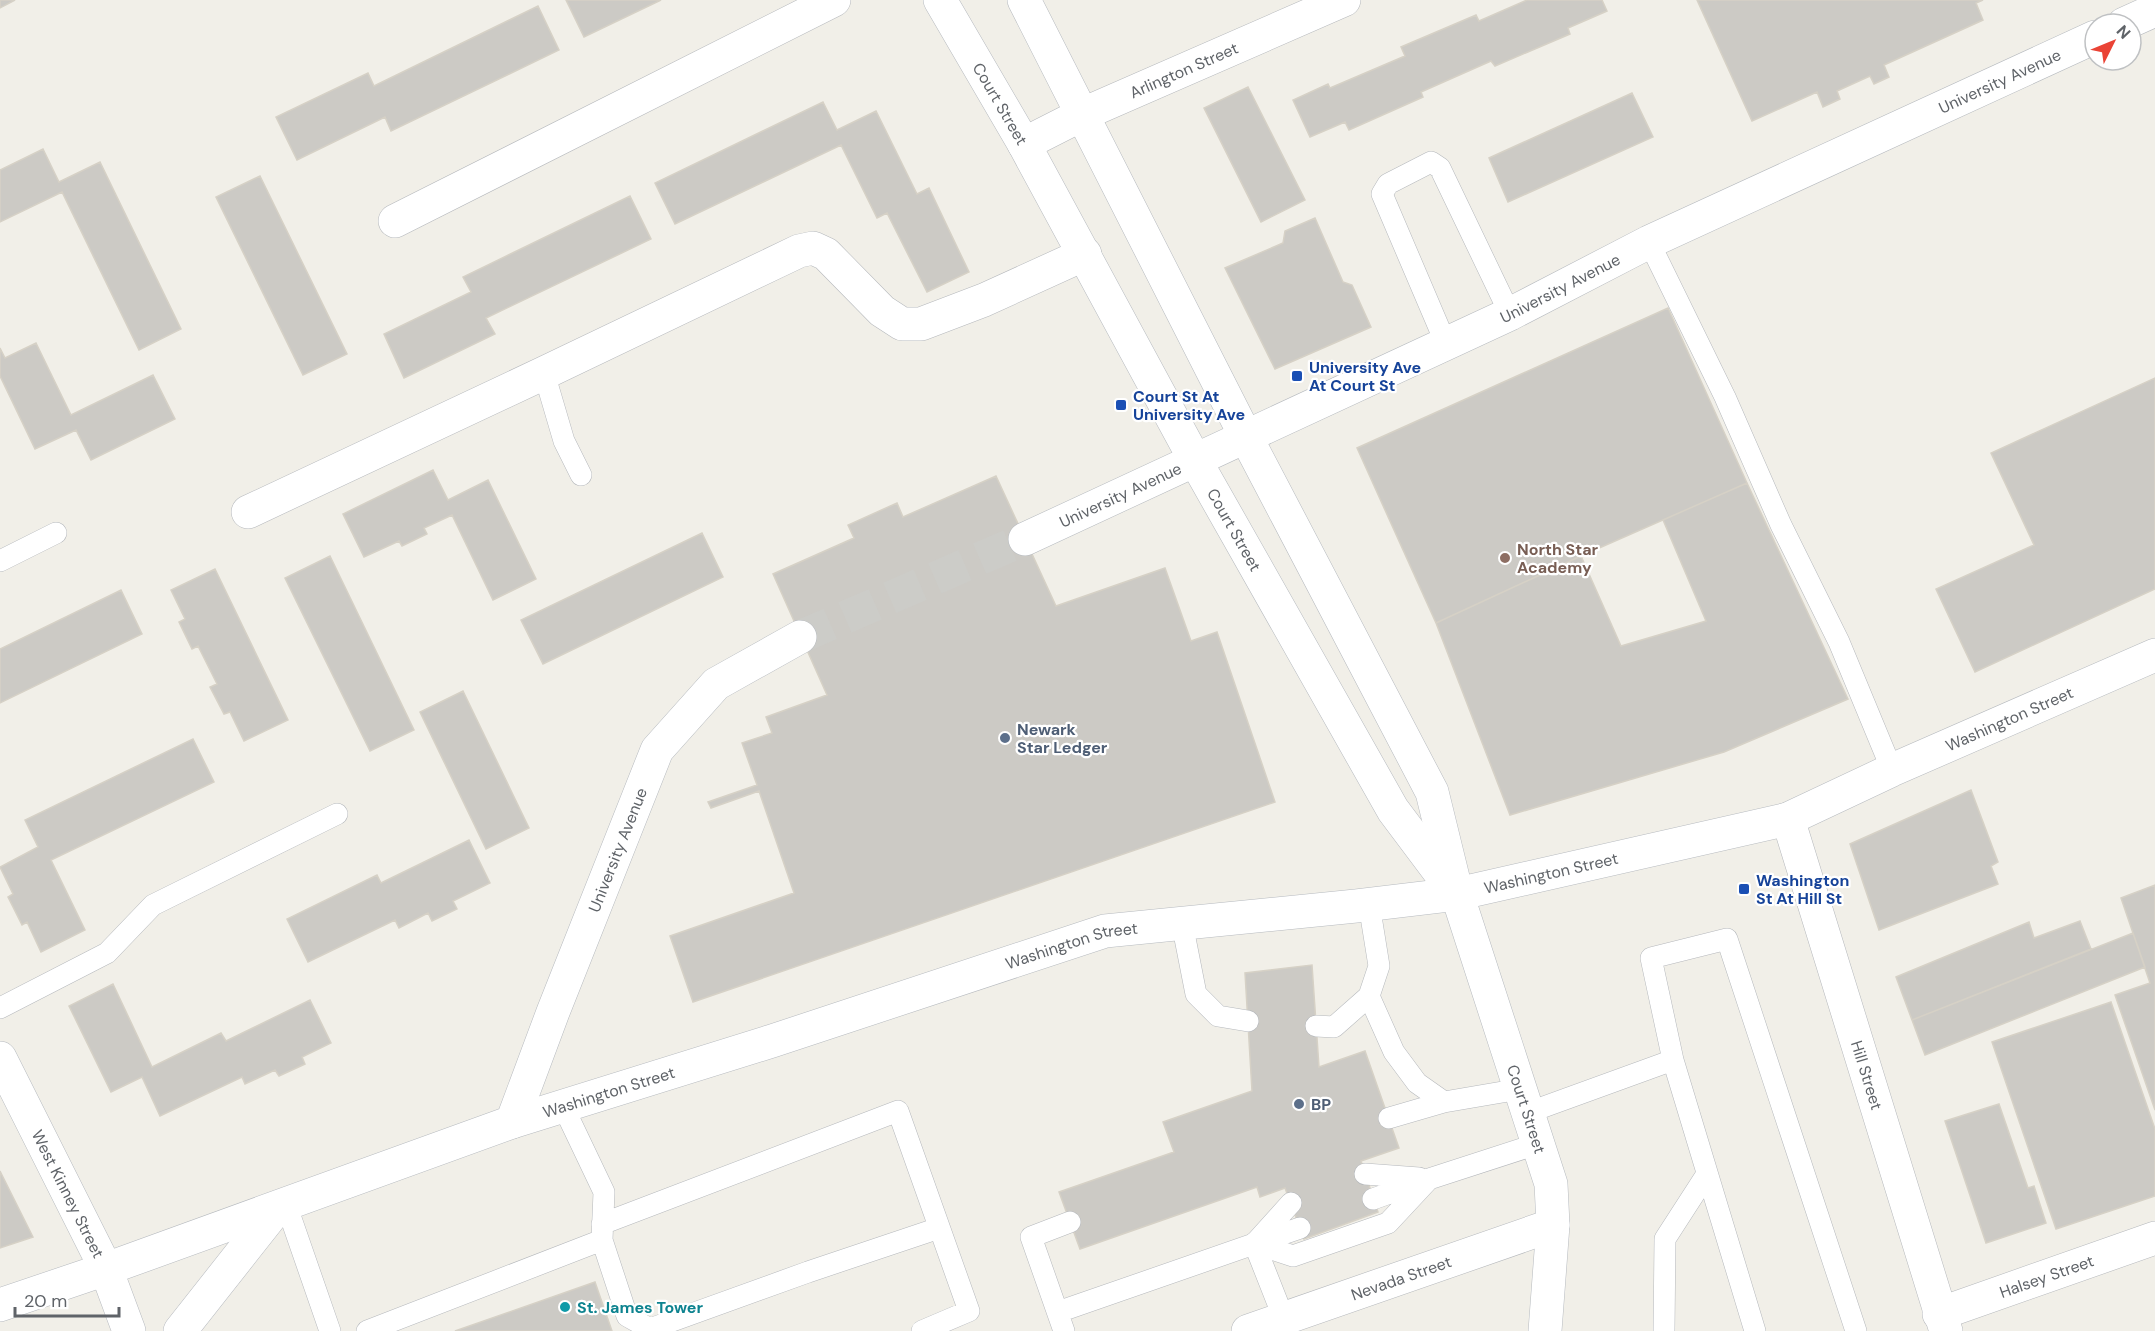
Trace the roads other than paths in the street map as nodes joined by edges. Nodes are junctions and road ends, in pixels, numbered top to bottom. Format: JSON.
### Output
{"nodes":[{"id":1,"x":834,"y":0,"type":"edge"},
{"id":2,"x":940,"y":0,"type":"edge"},
{"id":3,"x":1024,"y":0,"type":"edge"},
{"id":4,"x":1344,"y":0,"type":"edge"},
{"id":5,"x":2083,"y":43,"type":"edge"},
{"id":6,"x":1083,"y":114,"type":"junction"},
{"id":7,"x":1024,"y":144,"type":"junction"},
{"id":8,"x":395,"y":221,"type":"dead end"},
{"id":9,"x":1649,"y":242,"type":"junction"},
{"id":10,"x":1085,"y":254,"type":"junction"},
{"id":11,"x":1510,"y":314,"type":"junction"},
{"id":12,"x":1446,"y":344,"type":"junction"},
{"id":13,"x":544,"y":373,"type":"junction"},
{"id":14,"x":1246,"y":438,"type":"junction"},
{"id":15,"x":1195,"y":460,"type":"junction"},
{"id":16,"x":581,"y":475,"type":"dead end"},
{"id":17,"x":248,"y":512,"type":"dead end"},
{"id":18,"x":56,"y":533,"type":"dead end"},
{"id":19,"x":1024,"y":539,"type":"tunnel mouth"},
{"id":20,"x":0,"y":561,"type":"edge"},
{"id":21,"x":800,"y":637,"type":"tunnel mouth"},
{"id":22,"x":2155,"y":655,"type":"edge"},
{"id":23,"x":1892,"y":770,"type":"junction"},
{"id":24,"x":337,"y":814,"type":"dead end"},
{"id":25,"x":1788,"y":819,"type":"junction"},
{"id":26,"x":1456,"y":894,"type":"junction"},
{"id":27,"x":1369,"y":904,"type":"junction"},
{"id":28,"x":1182,"y":923,"type":"junction"},
{"id":29,"x":1369,"y":996,"type":"junction"},
{"id":30,"x":0,"y":1008,"type":"edge"},
{"id":31,"x":1248,"y":1021,"type":"dead end"},
{"id":32,"x":1316,"y":1026,"type":"dead end"},
{"id":33,"x":0,"y":1058,"type":"edge"},
{"id":34,"x":1673,"y":1060,"type":"junction"},
{"id":35,"x":1523,"y":1101,"type":"junction"},
{"id":36,"x":1444,"y":1102,"type":"junction"},
{"id":37,"x":563,"y":1106,"type":"junction"},
{"id":38,"x":1389,"y":1118,"type":"dead end"},
{"id":39,"x":513,"y":1122,"type":"junction"},
{"id":40,"x":1537,"y":1143,"type":"junction"},
{"id":41,"x":1365,"y":1174,"type":"dead end"},
{"id":42,"x":1707,"y":1174,"type":"junction"},
{"id":43,"x":1429,"y":1179,"type":"junction"},
{"id":44,"x":1373,"y":1199,"type":"dead end"},
{"id":45,"x":1291,"y":1203,"type":"dead end"},
{"id":46,"x":281,"y":1206,"type":"junction"},
{"id":47,"x":1070,"y":1222,"type":"dead end"},
{"id":48,"x":1553,"y":1225,"type":"junction"},
{"id":49,"x":939,"y":1228,"type":"junction"},
{"id":50,"x":1300,"y":1228,"type":"dead end"},
{"id":51,"x":602,"y":1232,"type":"junction"},
{"id":52,"x":2155,"y":1238,"type":"edge"},
{"id":53,"x":1254,"y":1244,"type":"junction"},
{"id":54,"x":106,"y":1269,"type":"junction"},
{"id":55,"x":0,"y":1305,"type":"edge"},
{"id":56,"x":1294,"y":1321,"type":"edge"},
{"id":57,"x":1061,"y":1322,"type":"edge"},
{"id":58,"x":1942,"y":1323,"type":"edge"},
{"id":59,"x":129,"y":1331,"type":"edge"},
{"id":60,"x":180,"y":1331,"type":"edge"},
{"id":61,"x":330,"y":1331,"type":"edge"},
{"id":62,"x":367,"y":1331,"type":"edge"},
{"id":63,"x":922,"y":1331,"type":"edge"},
{"id":64,"x":1248,"y":1331,"type":"edge"},
{"id":65,"x":1545,"y":1331,"type":"edge"},
{"id":66,"x":1664,"y":1331,"type":"edge"},
{"id":67,"x":1755,"y":1331,"type":"edge"},
{"id":68,"x":1856,"y":1331,"type":"edge"}],
"edges":[{"from":1,"to":8,"type":"street"},
{"from":2,"to":7,"type":"street","name":"Court Street"},
{"from":3,"to":6,"type":"street","name":"Court Street"},
{"from":4,"to":6,"type":"street","name":"Arlington Street"},
{"from":5,"to":9,"type":"street","name":"University Avenue"},
{"from":6,"to":7,"type":"street","name":"Arlington Street"},
{"from":6,"to":14,"type":"street","name":"Court Street"},
{"from":7,"to":10,"type":"street","name":"Court Street"},
{"from":9,"to":11,"type":"street","name":"University Avenue"},
{"from":9,"to":23,"type":"lane"},
{"from":10,"to":13,"type":"street"},
{"from":10,"to":15,"type":"street","name":"Court Street"},
{"from":11,"to":12,"type":"street","name":"University Avenue"},
{"from":11,"to":12,"type":"lane"},
{"from":12,"to":14,"type":"street","name":"University Avenue"},
{"from":13,"to":16,"type":"lane"},
{"from":13,"to":17,"type":"street"},
{"from":14,"to":15,"type":"street","name":"University Avenue"},
{"from":14,"to":26,"type":"street","name":"Court Street"},
{"from":15,"to":19,"type":"street","name":"University Avenue"},
{"from":15,"to":26,"type":"street","name":"Court Street"},
{"from":18,"to":20,"type":"lane"},
{"from":21,"to":39,"type":"street","name":"University Avenue"},
{"from":22,"to":23,"type":"street","name":"Washington Street"},
{"from":23,"to":25,"type":"street","name":"Washington Street"},
{"from":24,"to":30,"type":"lane"},
{"from":25,"to":26,"type":"street","name":"Washington Street"},
{"from":25,"to":58,"type":"street","name":"Hill Street"},
{"from":26,"to":27,"type":"street","name":"Washington Street"},
{"from":26,"to":35,"type":"street","name":"Court Street"},
{"from":27,"to":28,"type":"street","name":"Washington Street"},
{"from":27,"to":29,"type":"lane"},
{"from":28,"to":31,"type":"lane"},
{"from":28,"to":37,"type":"street","name":"Washington Street"},
{"from":29,"to":32,"type":"lane"},
{"from":29,"to":36,"type":"lane"},
{"from":33,"to":54,"type":"street","name":"West Kinney Street"},
{"from":34,"to":35,"type":"lane"},
{"from":34,"to":42,"type":"lane"},
{"from":34,"to":68,"type":"lane"},
{"from":35,"to":36,"type":"lane"},
{"from":35,"to":40,"type":"street","name":"Court Street"},
{"from":36,"to":38,"type":"lane"},
{"from":37,"to":39,"type":"street","name":"Washington Street"},
{"from":37,"to":51,"type":"lane"},
{"from":39,"to":46,"type":"street","name":"Washington Street"},
{"from":40,"to":43,"type":"lane"},
{"from":40,"to":48,"type":"street","name":"Court Street"},
{"from":41,"to":43,"type":"lane"},
{"from":42,"to":66,"type":"lane"},
{"from":42,"to":67,"type":"lane"},
{"from":43,"to":44,"type":"lane"},
{"from":43,"to":53,"type":"lane"},
{"from":45,"to":53,"type":"lane"},
{"from":46,"to":54,"type":"street","name":"Washington Street"},
{"from":46,"to":60,"type":"street"},
{"from":46,"to":61,"type":"lane"},
{"from":47,"to":57,"type":"lane"},
{"from":48,"to":56,"type":"street","name":"Nevada Street"},
{"from":48,"to":65,"type":"street","name":"Court Street"},
{"from":49,"to":51,"type":"lane"},
{"from":49,"to":51,"type":"lane"},
{"from":49,"to":63,"type":"lane"},
{"from":50,"to":53,"type":"lane"},
{"from":51,"to":62,"type":"lane"},
{"from":52,"to":58,"type":"street","name":"Halsey Street"},
{"from":53,"to":56,"type":"lane"},
{"from":53,"to":57,"type":"lane"},
{"from":54,"to":55,"type":"street","name":"Washington Street"},
{"from":54,"to":59,"type":"street","name":"West Kinney Street"},
{"from":56,"to":64,"type":"street","name":"Nevada Street"}]}
